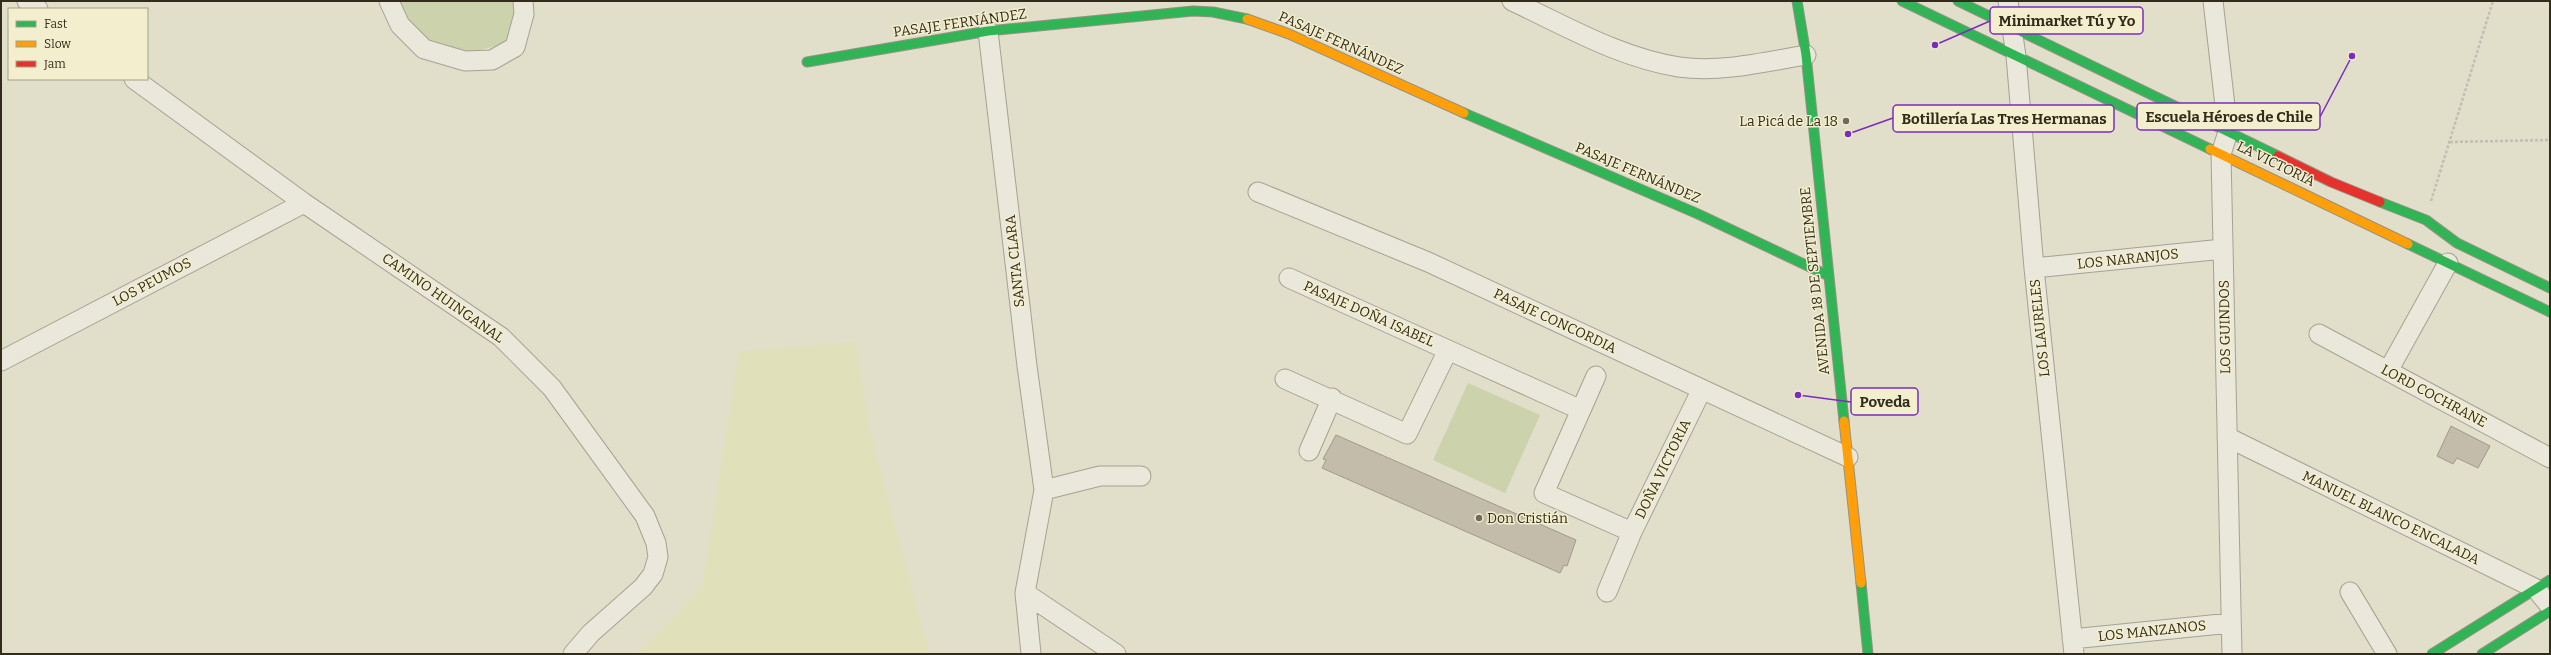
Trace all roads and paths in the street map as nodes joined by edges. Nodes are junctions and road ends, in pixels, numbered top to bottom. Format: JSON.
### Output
{"nodes":[{"id":1,"x":28,"y":1,"type":"edge"},
{"id":2,"x":389,"y":1,"type":"edge"},
{"id":3,"x":523,"y":1,"type":"edge"},
{"id":4,"x":1512,"y":1,"type":"edge"},
{"id":5,"x":1791,"y":1,"type":"edge"},
{"id":6,"x":1797,"y":1,"type":"edge"},
{"id":7,"x":1902,"y":1,"type":"edge"},
{"id":8,"x":1958,"y":1,"type":"edge"},
{"id":9,"x":2008,"y":1,"type":"edge"},
{"id":10,"x":2213,"y":1,"type":"edge"},
{"id":11,"x":2493,"y":1,"type":"edge"},
{"id":12,"x":37,"y":8,"type":"edge"},
{"id":13,"x":1800,"y":19,"type":"junction"},
{"id":14,"x":2012,"y":27,"type":"junction"},
{"id":15,"x":988,"y":31,"type":"junction"},
{"id":16,"x":1806,"y":55,"type":"junction"},
{"id":17,"x":2016,"y":56,"type":"junction"},
{"id":18,"x":807,"y":62,"type":"dead end"},
{"id":19,"x":135,"y":80,"type":"edge"},
{"id":20,"x":2228,"y":132,"type":"junction"},
{"id":21,"x":2550,"y":140,"type":"edge"},
{"id":22,"x":2450,"y":142,"type":"junction"},
{"id":23,"x":2221,"y":154,"type":"junction"},
{"id":24,"x":1258,"y":192,"type":"dead end"},
{"id":25,"x":304,"y":203,"type":"junction"},
{"id":26,"x":2426,"y":220,"type":"junction"},
{"id":27,"x":2223,"y":249,"type":"junction"},
{"id":28,"x":2448,"y":263,"type":"junction"},
{"id":29,"x":2034,"y":268,"type":"junction"},
{"id":30,"x":1829,"y":276,"type":"junction"},
{"id":31,"x":1289,"y":278,"type":"dead end"},
{"id":32,"x":2550,"y":288,"type":"edge"},
{"id":33,"x":2550,"y":312,"type":"edge"},
{"id":34,"x":2319,"y":334,"type":"dead end"},
{"id":35,"x":1448,"y":350,"type":"junction"},
{"id":36,"x":1,"y":362,"type":"edge"},
{"id":37,"x":2388,"y":372,"type":"junction"},
{"id":38,"x":1596,"y":376,"type":"dead end"},
{"id":39,"x":1285,"y":379,"type":"dead end"},
{"id":40,"x":1702,"y":389,"type":"junction"},
{"id":41,"x":1332,"y":398,"type":"junction"},
{"id":42,"x":1581,"y":410,"type":"junction"},
{"id":43,"x":2227,"y":437,"type":"junction"},
{"id":44,"x":1309,"y":451,"type":"dead end"},
{"id":45,"x":1848,"y":457,"type":"junction"},
{"id":46,"x":2550,"y":458,"type":"edge"},
{"id":47,"x":1141,"y":476,"type":"dead end"},
{"id":48,"x":1044,"y":490,"type":"junction"},
{"id":49,"x":1632,"y":532,"type":"junction"},
{"id":50,"x":2543,"y":584,"type":"edge"},
{"id":51,"x":1607,"y":592,"type":"dead end"},
{"id":52,"x":2350,"y":592,"type":"dead end"},
{"id":53,"x":1025,"y":593,"type":"junction"},
{"id":54,"x":2550,"y":606,"type":"edge"},
{"id":55,"x":2550,"y":611,"type":"edge"},
{"id":56,"x":2231,"y":623,"type":"junction"},
{"id":57,"x":2073,"y":646,"type":"edge"},
{"id":58,"x":2490,"y":652,"type":"edge"},
{"id":59,"x":573,"y":654,"type":"edge"},
{"id":60,"x":1031,"y":654,"type":"edge"},
{"id":61,"x":1116,"y":654,"type":"edge"},
{"id":62,"x":1868,"y":654,"type":"edge"},
{"id":63,"x":2232,"y":654,"type":"edge"},
{"id":64,"x":2387,"y":654,"type":"edge"},
{"id":65,"x":2432,"y":654,"type":"edge"}],
"edges":[{"from":1,"to":12,"type":"street"},
{"from":2,"to":3,"type":"street"},
{"from":4,"to":16,"type":"street"},
{"from":5,"to":13,"type":"street"},
{"from":6,"to":13,"type":"street","name":"AVENIDA 18 DE SEPTIEMBRE"},
{"from":7,"to":17,"type":"street","name":"LA VICTORIA"},
{"from":8,"to":14,"type":"street","name":"LA VICTORIA"},
{"from":9,"to":14,"type":"street","name":"LOS LAURELES"},
{"from":10,"to":20,"type":"street","name":"LOS GUINDOS"},
{"from":11,"to":22,"type":"path"},
{"from":13,"to":16,"type":"street","name":"AVENIDA 18 DE SEPTIEMBRE"},
{"from":14,"to":17,"type":"street","name":"LOS LAURELES"},
{"from":14,"to":20,"type":"street","name":"LA VICTORIA"},
{"from":15,"to":18,"type":"street","name":"PASAJE FERNÁNDEZ"},
{"from":15,"to":30,"type":"street","name":"PASAJE FERNÁNDEZ"},
{"from":15,"to":48,"type":"street","name":"SANTA CLARA"},
{"from":16,"to":30,"type":"street","name":"AVENIDA 18 DE SEPTIEMBRE"},
{"from":17,"to":23,"type":"street","name":"LA VICTORIA"},
{"from":17,"to":29,"type":"street","name":"LOS LAURELES"},
{"from":19,"to":25,"type":"street","name":"CAMINO HUINGANAL"},
{"from":20,"to":23,"type":"street","name":"LOS GUINDOS"},
{"from":20,"to":26,"type":"street","name":"LA VICTORIA"},
{"from":21,"to":22,"type":"path"},
{"from":22,"to":26,"type":"path"},
{"from":23,"to":27,"type":"street","name":"LOS GUINDOS"},
{"from":23,"to":28,"type":"street","name":"LA VICTORIA"},
{"from":24,"to":40,"type":"street","name":"PASAJE CONCORDIA"},
{"from":25,"to":36,"type":"street","name":"LOS PEUMOS"},
{"from":25,"to":59,"type":"street","name":"CAMINO HUINGANAL"},
{"from":26,"to":32,"type":"street","name":"LA VICTORIA"},
{"from":27,"to":29,"type":"street","name":"LOS NARANJOS"},
{"from":27,"to":43,"type":"street","name":"LOS GUINDOS"},
{"from":28,"to":33,"type":"street","name":"LA VICTORIA"},
{"from":28,"to":37,"type":"street"},
{"from":29,"to":57,"type":"street","name":"LOS LAURELES"},
{"from":30,"to":45,"type":"street","name":"AVENIDA 18 DE SEPTIEMBRE"},
{"from":31,"to":35,"type":"street","name":"PASAJE DOÑA ISABEL"},
{"from":34,"to":37,"type":"street","name":"LORD COCHRANE"},
{"from":35,"to":41,"type":"street"},
{"from":35,"to":42,"type":"street"},
{"from":37,"to":46,"type":"street","name":"LORD COCHRANE"},
{"from":38,"to":42,"type":"street","name":"DOÑA VICTORIA"},
{"from":39,"to":41,"type":"street"},
{"from":40,"to":45,"type":"street","name":"PASAJE CONCORDIA"},
{"from":40,"to":49,"type":"street","name":"DOÑA VICTORIA"},
{"from":41,"to":44,"type":"street"},
{"from":42,"to":49,"type":"street","name":"DOÑA VICTORIA"},
{"from":43,"to":50,"type":"street","name":"MANUEL BLANCO ENCALADA"},
{"from":43,"to":56,"type":"street","name":"LOS GUINDOS"},
{"from":45,"to":62,"type":"street","name":"AVENIDA 18 DE SEPTIEMBRE"},
{"from":47,"to":48,"type":"street"},
{"from":48,"to":53,"type":"street","name":"SANTA CLARA"},
{"from":49,"to":51,"type":"street"},
{"from":50,"to":54,"type":"street","name":"MANUEL BLANCO ENCALADA"},
{"from":50,"to":65,"type":"street"},
{"from":52,"to":64,"type":"street"},
{"from":53,"to":60,"type":"street","name":"SANTA CLARA"},
{"from":53,"to":61,"type":"street"},
{"from":55,"to":58,"type":"street"},
{"from":56,"to":57,"type":"street","name":"LOS MANZANOS"},
{"from":56,"to":63,"type":"street","name":"LOS GUINDOS"}]}
